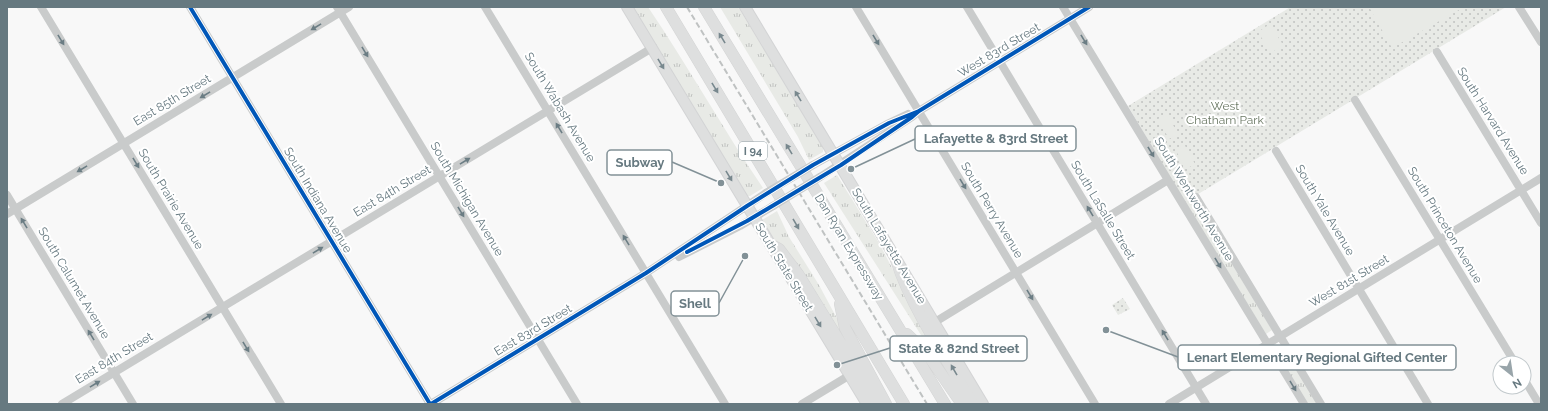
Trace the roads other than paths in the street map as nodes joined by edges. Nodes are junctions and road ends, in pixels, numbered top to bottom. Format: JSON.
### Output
{"nodes":[{"id":1,"x":40,"y":7,"type":"edge"},
{"id":2,"x":190,"y":7,"type":"edge"},
{"id":3,"x":349,"y":7,"type":"edge"},
{"id":4,"x":485,"y":7,"type":"edge"},
{"id":5,"x":627,"y":7,"type":"edge"},
{"id":6,"x":666,"y":7,"type":"edge"},
{"id":7,"x":704,"y":7,"type":"edge"},
{"id":8,"x":745,"y":7,"type":"edge"},
{"id":9,"x":856,"y":7,"type":"edge"},
{"id":10,"x":967,"y":7,"type":"edge"},
{"id":11,"x":1063,"y":7,"type":"edge"},
{"id":12,"x":1089,"y":7,"type":"edge"},
{"id":13,"x":1519,"y":7,"type":"edge"},
{"id":14,"x":339,"y":10,"type":"edge"},
{"id":15,"x":1070,"y":18,"type":"junction"},
{"id":16,"x":1541,"y":42,"type":"edge"},
{"id":17,"x":652,"y":48,"type":"junction"},
{"id":18,"x":1437,"y":52,"type":"dead end"},
{"id":19,"x":1000,"y":61,"type":"junction"},
{"id":20,"x":233,"y":78,"type":"junction"},
{"id":21,"x":1355,"y":100,"type":"dead end"},
{"id":22,"x":548,"y":111,"type":"junction"},
{"id":23,"x":919,"y":111,"type":"junction"},
{"id":24,"x":124,"y":144,"type":"junction"},
{"id":25,"x":1276,"y":151,"type":"dead end"},
{"id":26,"x":833,"y":154,"type":"junction"},
{"id":27,"x":841,"y":165,"type":"junction"},
{"id":28,"x":439,"y":176,"type":"junction"},
{"id":29,"x":1541,"y":178,"type":"edge"},
{"id":30,"x":1168,"y":180,"type":"junction"},
{"id":31,"x":1521,"y":190,"type":"junction"},
{"id":32,"x":7,"y":195,"type":"edge"},
{"id":33,"x":1196,"y":197,"type":"dead end"},
{"id":34,"x":747,"y":206,"type":"junction"},
{"id":35,"x":15,"y":209,"type":"junction"},
{"id":36,"x":7,"y":214,"type":"edge"},
{"id":37,"x":754,"y":218,"type":"junction"},
{"id":38,"x":1098,"y":223,"type":"junction"},
{"id":39,"x":1541,"y":223,"type":"edge"},
{"id":40,"x":1440,"y":240,"type":"junction"},
{"id":41,"x":332,"y":241,"type":"junction"},
{"id":42,"x":770,"y":244,"type":"junction"},
{"id":43,"x":896,"y":260,"type":"junction"},
{"id":44,"x":646,"y":273,"type":"junction"},
{"id":45,"x":1016,"y":273,"type":"junction"},
{"id":46,"x":1358,"y":289,"type":"junction"},
{"id":47,"x":838,"y":295,"type":"junction"},
{"id":48,"x":222,"y":307,"type":"junction"},
{"id":49,"x":935,"y":322,"type":"junction"},
{"id":50,"x":897,"y":326,"type":"junction"},
{"id":51,"x":1280,"y":336,"type":"junction"},
{"id":52,"x":538,"y":339,"type":"junction"},
{"id":53,"x":1267,"y":344,"type":"junction"},
{"id":54,"x":1510,"y":355,"type":"edge"},
{"id":55,"x":114,"y":373,"type":"junction"},
{"id":56,"x":850,"y":375,"type":"junction"},
{"id":57,"x":1196,"y":387,"type":"junction"},
{"id":58,"x":1532,"y":392,"type":"edge"},
{"id":59,"x":1539,"y":403,"type":"edge"},
{"id":60,"x":62,"y":404,"type":"edge"},
{"id":61,"x":133,"y":404,"type":"edge"},
{"id":62,"x":281,"y":404,"type":"edge"},
{"id":63,"x":430,"y":404,"type":"edge"},
{"id":64,"x":577,"y":404,"type":"edge"},
{"id":65,"x":725,"y":404,"type":"edge"},
{"id":66,"x":802,"y":404,"type":"edge"},
{"id":67,"x":867,"y":404,"type":"edge"},
{"id":68,"x":878,"y":404,"type":"edge"},
{"id":69,"x":886,"y":404,"type":"edge"},
{"id":70,"x":904,"y":404,"type":"edge"},
{"id":71,"x":945,"y":404,"type":"edge"},
{"id":72,"x":962,"y":404,"type":"edge"},
{"id":73,"x":973,"y":404,"type":"edge"},
{"id":74,"x":983,"y":404,"type":"edge"},
{"id":75,"x":1095,"y":404,"type":"edge"},
{"id":76,"x":1169,"y":404,"type":"edge"},
{"id":77,"x":1206,"y":404,"type":"edge"},
{"id":78,"x":1304,"y":404,"type":"edge"},
{"id":79,"x":1321,"y":404,"type":"edge"},
{"id":80,"x":1428,"y":404,"type":"edge"}],
"edges":[{"from":1,"to":24,"type":"street","name":"South Prairie Avenue","one_way":true},
{"from":2,"to":20,"type":"street","name":"South Indiana Avenue"},
{"from":3,"to":14,"type":"street","name":"East 85th Street"},
{"from":4,"to":22,"type":"street","name":"South Wabash Avenue"},
{"from":5,"to":17,"type":"main road","name":"South State Street"},
{"from":6,"to":47,"type":"highway","number":"I 94","one_way":true},
{"from":50,"to":7,"type":"highway","name":"Dan Ryan Expressway","number":"I 94","one_way":true},
{"from":26,"to":8,"type":"main road","name":"South Lafayette Avenue","one_way":true},
{"from":9,"to":23,"type":"street","name":"South Perry Avenue","one_way":true},
{"from":10,"to":19,"type":"street","name":"South LaSalle Street"},
{"from":11,"to":15,"type":"street","name":"South Wentworth Avenue"},
{"from":12,"to":15,"type":"street","name":"West 83rd Street"},
{"from":13,"to":16,"type":"street"},
{"from":14,"to":20,"type":"street","name":"East 85th Street","one_way":true},
{"from":14,"to":28,"type":"street","name":"South Michigan Avenue","one_way":true},
{"from":15,"to":19,"type":"street","name":"West 83rd Street"},
{"from":15,"to":30,"type":"street","name":"South Wentworth Avenue","one_way":true},
{"from":17,"to":22,"type":"street","name":"East 84th Street"},
{"from":17,"to":34,"type":"main road","name":"South State Street","one_way":true},
{"from":18,"to":31,"type":"street","name":"South Harvard Avenue"},
{"from":19,"to":23,"type":"street","name":"West 83rd Street"},
{"from":38,"to":19,"type":"street","name":"South LaSalle Street","one_way":true},
{"from":20,"to":24,"type":"street","name":"East 85th Street","one_way":true},
{"from":20,"to":41,"type":"street","name":"South Indiana Avenue"},
{"from":21,"to":40,"type":"street","name":"South Princeton Avenue"},
{"from":28,"to":22,"type":"street","name":"East 84th Street","one_way":true},
{"from":44,"to":22,"type":"street","name":"South Wabash Avenue","one_way":true},
{"from":23,"to":26,"type":"street","name":"West 83rd Street"},
{"from":23,"to":27,"type":"street","name":"West 83rd Street"},
{"from":23,"to":45,"type":"street","name":"South Perry Avenue","one_way":true},
{"from":24,"to":35,"type":"street","name":"East 85th Street","one_way":true},
{"from":24,"to":48,"type":"street","name":"South Prairie Avenue","one_way":true},
{"from":25,"to":46,"type":"street","name":"South Yale Avenue"},
{"from":26,"to":27,"type":"main road","name":"South Lafayette Avenue"},
{"from":26,"to":34,"type":"street","name":"West 83rd Street","bridge":true},
{"from":27,"to":37,"type":"street","name":"West 83rd Street","bridge":true},
{"from":27,"to":43,"type":"main road","name":"South Lafayette Avenue"},
{"from":28,"to":41,"type":"street","name":"East 84th Street"},
{"from":28,"to":52,"type":"street","name":"South Michigan Avenue","one_way":true},
{"from":29,"to":31,"type":"street","name":"West 81st Street"},
{"from":30,"to":38,"type":"street"},
{"from":30,"to":53,"type":"street","name":"South Wentworth Avenue","one_way":true},
{"from":31,"to":39,"type":"street","name":"South Harvard Avenue"},
{"from":31,"to":40,"type":"street","name":"West 81st Street"},
{"from":32,"to":35,"type":"street","name":"South Calumet Avenue"},
{"from":33,"to":51,"type":"street","name":"South Wentworth Avenue"},
{"from":34,"to":37,"type":"main road","name":"South State Street"},
{"from":34,"to":44,"type":"street","name":"East 83rd Street"},
{"from":35,"to":36,"type":"street","name":"East 85th Street"},
{"from":55,"to":35,"type":"street","name":"South Calumet Avenue","one_way":true},
{"from":37,"to":42,"type":"main road","name":"South State Street"},
{"from":37,"to":44,"type":"street","name":"East 83rd Street"},
{"from":38,"to":45,"type":"street"},
{"from":57,"to":38,"type":"street","name":"South LaSalle Street","one_way":true},
{"from":40,"to":46,"type":"street","name":"West 81st Street"},
{"from":40,"to":54,"type":"street","name":"South Princeton Avenue"},
{"from":48,"to":41,"type":"street","name":"East 84th Street","one_way":true},
{"from":41,"to":63,"type":"street","name":"South Indiana Avenue"},
{"from":42,"to":56,"type":"main road","name":"South State Street","one_way":true},
{"from":42,"to":68,"type":"highway"},
{"from":43,"to":49,"type":"main road","name":"South Lafayette Avenue"},
{"from":73,"to":43,"type":"highway","one_way":true},
{"from":44,"to":52,"type":"street","name":"East 83rd Street"},
{"from":44,"to":65,"type":"street","name":"South Wabash Avenue"},
{"from":45,"to":49,"type":"street"},
{"from":45,"to":75,"type":"street","name":"South Perry Avenue","one_way":true},
{"from":46,"to":51,"type":"street","name":"West 81st Street"},
{"from":46,"to":80,"type":"street","name":"South Yale Avenue"},
{"from":47,"to":69,"type":"highway"},
{"from":47,"to":70,"type":"highway","number":"I 94"},
{"from":55,"to":48,"type":"street","name":"East 84th Street","one_way":true},
{"from":48,"to":62,"type":"street","name":"South Prairie Avenue","one_way":true},
{"from":49,"to":74,"type":"main road","name":"South Lafayette Avenue"},
{"from":50,"to":71,"type":"highway","name":"Dan Ryan Expressway","number":"I 94"},
{"from":50,"to":72,"type":"highway"},
{"from":51,"to":53,"type":"street","name":"West 81st Street"},
{"from":51,"to":79,"type":"street","name":"South Wentworth Avenue"},
{"from":52,"to":63,"type":"street","name":"East 83rd Street"},
{"from":52,"to":64,"type":"street","name":"South Michigan Avenue"},
{"from":53,"to":57,"type":"street","name":"West 81st Street"},
{"from":53,"to":78,"type":"street","name":"South Wentworth Avenue","one_way":true},
{"from":60,"to":55,"type":"street","name":"East 84th Street","one_way":true},
{"from":55,"to":61,"type":"street","name":"South Calumet Avenue"},
{"from":56,"to":66,"type":"street"},
{"from":56,"to":67,"type":"main road","name":"South State Street"},
{"from":57,"to":76,"type":"street","name":"West 81st Street"},
{"from":57,"to":77,"type":"street","name":"South LaSalle Street"},
{"from":58,"to":59,"type":"street"}]}
